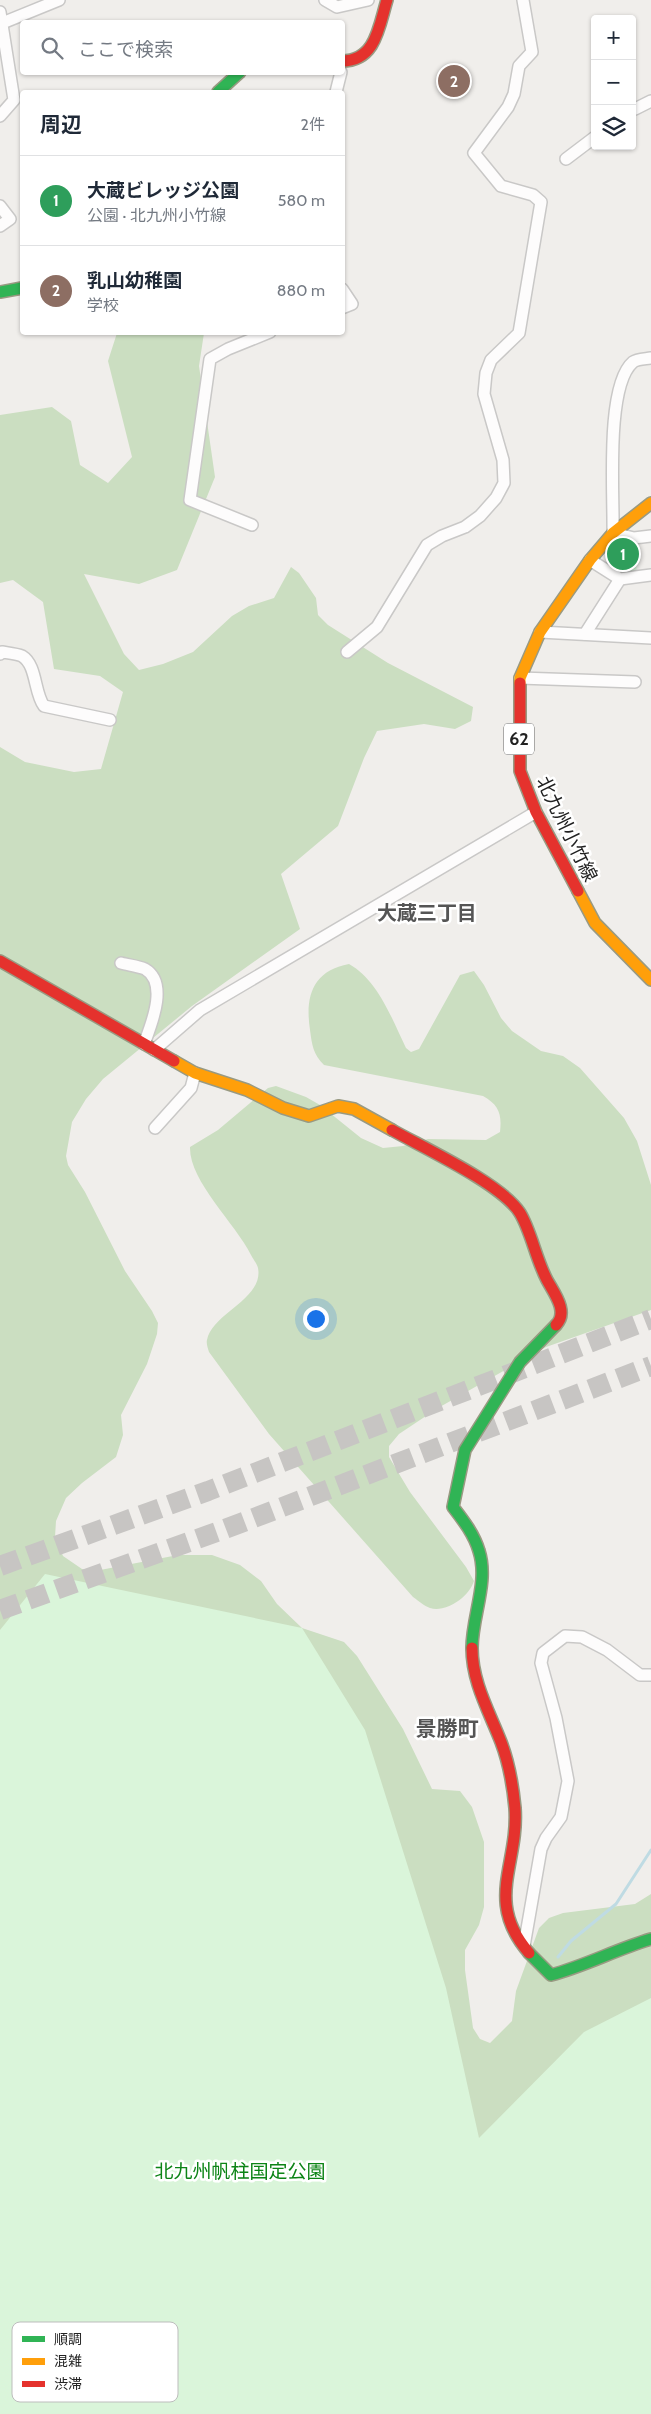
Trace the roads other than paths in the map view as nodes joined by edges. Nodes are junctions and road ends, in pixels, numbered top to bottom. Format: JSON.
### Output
{"nodes":[{"id":1,"x":59,"y":0,"type":"edge"},
{"id":2,"x":325,"y":0,"type":"edge"},
{"id":3,"x":368,"y":0,"type":"edge"},
{"id":4,"x":387,"y":0,"type":"edge"},
{"id":5,"x":523,"y":0,"type":"edge"},
{"id":6,"x":1,"y":20,"type":"edge"},
{"id":7,"x":345,"y":65,"type":"edge"},
{"id":8,"x":237,"y":75,"type":"edge"},
{"id":9,"x":341,"y":75,"type":"edge"},
{"id":10,"x":220,"y":90,"type":"edge"},
{"id":11,"x":337,"y":90,"type":"edge"},
{"id":12,"x":651,"y":101,"type":"edge"},
{"id":13,"x":636,"y":108,"type":"edge"},
{"id":14,"x":0,"y":116,"type":"edge"},
{"id":15,"x":591,"y":140,"type":"edge"},
{"id":16,"x":566,"y":159,"type":"dead end"},
{"id":17,"x":0,"y":206,"type":"edge"},
{"id":18,"x":0,"y":226,"type":"edge"},
{"id":19,"x":20,"y":288,"type":"edge"},
{"id":20,"x":0,"y":292,"type":"edge"},
{"id":21,"x":345,"y":294,"type":"edge"},
{"id":22,"x":345,"y":307,"type":"edge"},
{"id":23,"x":263,"y":335,"type":"edge"},
{"id":24,"x":651,"y":358,"type":"edge"},
{"id":25,"x":651,"y":503,"type":"edge"},
{"id":26,"x":252,"y":524,"type":"dead end"},
{"id":27,"x":613,"y":533,"type":"junction"},
{"id":28,"x":651,"y":536,"type":"edge"},
{"id":29,"x":590,"y":560,"type":"junction"},
{"id":30,"x":651,"y":575,"type":"edge"},
{"id":31,"x":620,"y":579,"type":"junction"},
{"id":32,"x":540,"y":632,"type":"junction"},
{"id":33,"x":585,"y":634,"type":"junction"},
{"id":34,"x":651,"y":638,"type":"edge"},
{"id":35,"x":347,"y":652,"type":"dead end"},
{"id":36,"x":0,"y":654,"type":"edge"},
{"id":37,"x":520,"y":678,"type":"junction"},
{"id":38,"x":635,"y":682,"type":"dead end"},
{"id":39,"x":110,"y":720,"type":"dead end"},
{"id":40,"x":536,"y":812,"type":"junction"},
{"id":41,"x":0,"y":961,"type":"edge"},
{"id":42,"x":121,"y":963,"type":"dead end"},
{"id":43,"x":651,"y":980,"type":"edge"},
{"id":44,"x":149,"y":1047,"type":"junction"},
{"id":45,"x":195,"y":1073,"type":"junction"},
{"id":46,"x":155,"y":1128,"type":"dead end"},
{"id":47,"x":651,"y":1675,"type":"edge"},
{"id":48,"x":651,"y":1939,"type":"edge"},
{"id":49,"x":524,"y":1946,"type":"junction"}],
"edges":[{"from":1,"to":6,"type":"street"},
{"from":2,"to":3,"type":"street"},
{"from":4,"to":7,"type":"street"},
{"from":5,"to":35,"type":"street"},
{"from":6,"to":14,"type":"street"},
{"from":8,"to":10,"type":"street"},
{"from":9,"to":11,"type":"street"},
{"from":12,"to":13,"type":"street"},
{"from":15,"to":16,"type":"street"},
{"from":17,"to":18,"type":"street"},
{"from":19,"to":20,"type":"street"},
{"from":21,"to":22,"type":"street"},
{"from":23,"to":26,"type":"street"},
{"from":24,"to":27,"type":"street"},
{"from":25,"to":27,"type":"street","name":"北九州小竹線","number":"62"},
{"from":27,"to":28,"type":"street"},
{"from":27,"to":29,"type":"street","name":"北九州小竹線","number":"62"},
{"from":29,"to":31,"type":"street"},
{"from":29,"to":32,"type":"street","name":"北九州小竹線","number":"62"},
{"from":30,"to":31,"type":"street"},
{"from":31,"to":33,"type":"street"},
{"from":32,"to":33,"type":"street"},
{"from":32,"to":37,"type":"street","name":"北九州小竹線","number":"62"},
{"from":33,"to":34,"type":"street"},
{"from":36,"to":39,"type":"street"},
{"from":37,"to":38,"type":"street"},
{"from":37,"to":40,"type":"street","name":"北九州小竹線","number":"62"},
{"from":40,"to":43,"type":"street","name":"北九州小竹線","number":"62"},
{"from":40,"to":44,"type":"street"},
{"from":41,"to":44,"type":"street"},
{"from":42,"to":44,"type":"street"},
{"from":44,"to":45,"type":"street"},
{"from":45,"to":46,"type":"street"},
{"from":45,"to":49,"type":"street"},
{"from":47,"to":49,"type":"street"},
{"from":48,"to":49,"type":"street"}]}
